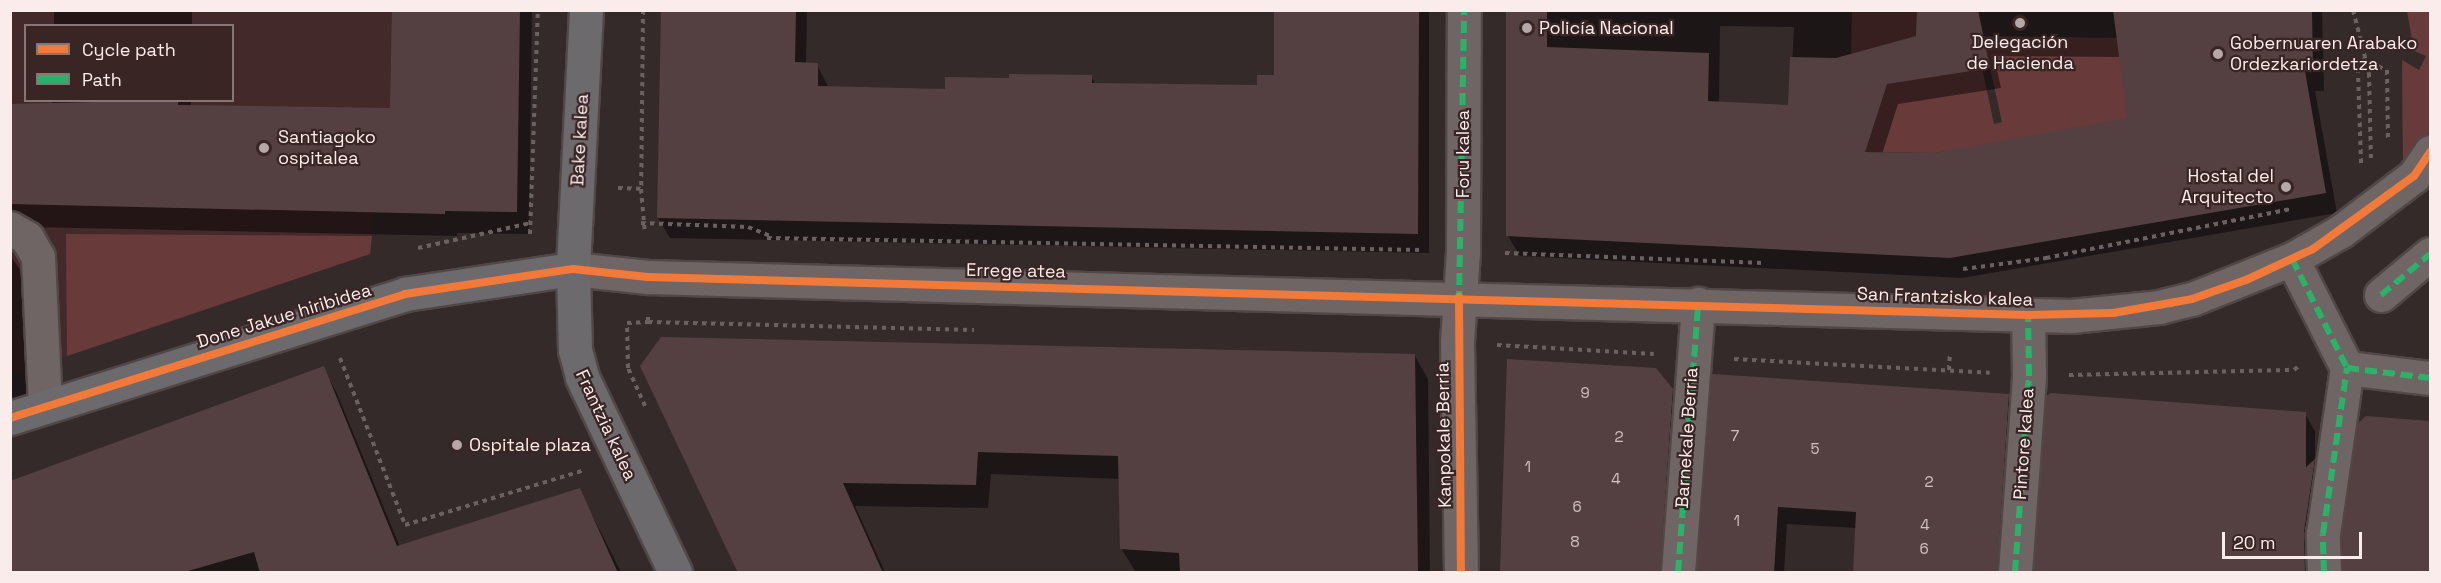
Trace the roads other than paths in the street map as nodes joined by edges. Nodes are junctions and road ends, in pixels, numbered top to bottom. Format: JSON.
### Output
{"nodes":[{"id":1,"x":586,"y":10,"type":"edge"},
{"id":2,"x":1464,"y":10,"type":"edge"},
{"id":3,"x":2430,"y":152,"type":"edge"},
{"id":4,"x":10,"y":228,"type":"edge"},
{"id":5,"x":2430,"y":254,"type":"edge"},
{"id":6,"x":2292,"y":259,"type":"junction"},
{"id":7,"x":573,"y":269,"type":"junction"},
{"id":8,"x":2381,"y":295,"type":"dead end"},
{"id":9,"x":1459,"y":297,"type":"junction"},
{"id":10,"x":1698,"y":304,"type":"junction"},
{"id":11,"x":2028,"y":315,"type":"junction"},
{"id":12,"x":2347,"y":368,"type":"junction"},
{"id":13,"x":2430,"y":378,"type":"edge"},
{"id":14,"x":45,"y":407,"type":"junction"},
{"id":15,"x":10,"y":418,"type":"edge"},
{"id":16,"x":675,"y":573,"type":"edge"},
{"id":17,"x":1461,"y":573,"type":"edge"},
{"id":18,"x":1678,"y":573,"type":"edge"},
{"id":19,"x":2015,"y":573,"type":"edge"},
{"id":20,"x":2324,"y":573,"type":"edge"}],
"edges":[{"from":1,"to":7,"type":"main road","name":"Bake kalea"},
{"from":2,"to":9,"type":"street","name":"Foru kalea"},
{"from":3,"to":6,"type":"street","name":"San Frantzisko kalea"},
{"from":4,"to":14,"type":"street"},
{"from":5,"to":8,"type":"street"},
{"from":6,"to":11,"type":"street","name":"San Frantzisko kalea"},
{"from":6,"to":12,"type":"street"},
{"from":7,"to":9,"type":"street","name":"Errege atea"},
{"from":7,"to":14,"type":"main road","name":"Done Jakue hiribidea"},
{"from":7,"to":16,"type":"main road","name":"Frantzia kalea"},
{"from":9,"to":10,"type":"street","name":"San Frantzisko kalea"},
{"from":9,"to":17,"type":"street","name":"Kanpokale Berria"},
{"from":10,"to":11,"type":"street","name":"San Frantzisko kalea"},
{"from":10,"to":18,"type":"street","name":"Barnekale Berria"},
{"from":11,"to":19,"type":"street","name":"Pintore kalea"},
{"from":12,"to":13,"type":"street"},
{"from":12,"to":20,"type":"street"},
{"from":14,"to":15,"type":"main road","name":"Done Jakue hiribidea"}]}
